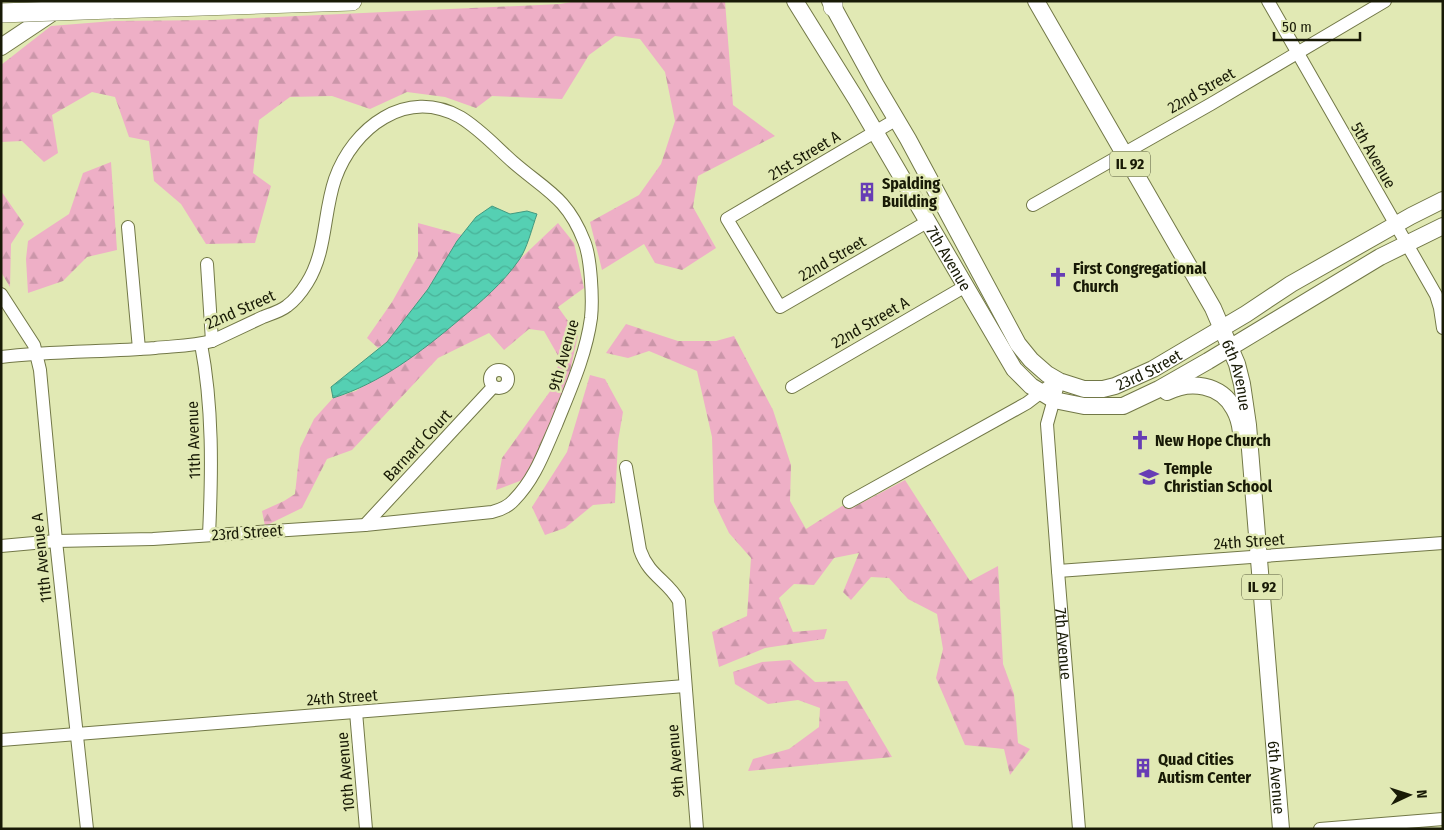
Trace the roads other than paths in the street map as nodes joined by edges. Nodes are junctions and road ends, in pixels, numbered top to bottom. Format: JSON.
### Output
{"nodes":[{"id":1,"x":29,"y":1,"type":"edge"},
{"id":2,"x":70,"y":1,"type":"edge"},
{"id":3,"x":352,"y":1,"type":"edge"},
{"id":4,"x":795,"y":1,"type":"edge"},
{"id":5,"x":1036,"y":1,"type":"edge"},
{"id":6,"x":1268,"y":1,"type":"edge"},
{"id":7,"x":1385,"y":1,"type":"edge"},
{"id":8,"x":832,"y":3,"type":"edge"},
{"id":9,"x":1,"y":13,"type":"edge"},
{"id":10,"x":1,"y":19,"type":"edge"},
{"id":11,"x":1,"y":47,"type":"edge"},
{"id":12,"x":1298,"y":53,"type":"junction"},
{"id":13,"x":897,"y":120,"type":"junction"},
{"id":14,"x":875,"y":132,"type":"junction"},
{"id":15,"x":482,"y":133,"type":"joint"},
{"id":16,"x":1124,"y":154,"type":"junction"},
{"id":17,"x":1443,"y":200,"type":"edge"},
{"id":18,"x":1033,"y":205,"type":"dead end"},
{"id":19,"x":927,"y":222,"type":"junction"},
{"id":20,"x":1396,"y":225,"type":"junction"},
{"id":21,"x":1443,"y":226,"type":"edge"},
{"id":22,"x":128,"y":227,"type":"dead end"},
{"id":23,"x":1407,"y":244,"type":"junction"},
{"id":24,"x":207,"y":264,"type":"dead end"},
{"id":25,"x":964,"y":287,"type":"junction"},
{"id":26,"x":1,"y":294,"type":"edge"},
{"id":27,"x":780,"y":307,"type":"joint"},
{"id":28,"x":1222,"y":328,"type":"junction"},
{"id":29,"x":1443,"y":328,"type":"edge"},
{"id":30,"x":206,"y":342,"type":"junction"},
{"id":31,"x":1230,"y":348,"type":"junction"},
{"id":32,"x":139,"y":349,"type":"junction"},
{"id":33,"x":36,"y":353,"type":"junction"},
{"id":34,"x":1,"y":357,"type":"edge"},
{"id":35,"x":1059,"y":381,"type":"junction"},
{"id":36,"x":493,"y":387,"type":"dead end"},
{"id":37,"x":792,"y":387,"type":"dead end"},
{"id":38,"x":1047,"y":396,"type":"junction"},
{"id":39,"x":1123,"y":406,"type":"junction"},
{"id":40,"x":626,"y":466,"type":"dead end"},
{"id":41,"x":1253,"y":488,"type":"junction"},
{"id":42,"x":849,"y":502,"type":"dead end"},
{"id":43,"x":492,"y":512,"type":"joint"},
{"id":44,"x":365,"y":525,"type":"junction"},
{"id":45,"x":209,"y":535,"type":"junction"},
{"id":46,"x":56,"y":541,"type":"junction"},
{"id":47,"x":1443,"y":543,"type":"edge"},
{"id":48,"x":1,"y":546,"type":"edge"},
{"id":49,"x":1259,"y":557,"type":"junction"},
{"id":50,"x":1058,"y":572,"type":"junction"},
{"id":51,"x":685,"y":686,"type":"junction"},
{"id":52,"x":356,"y":712,"type":"junction"},
{"id":53,"x":76,"y":733,"type":"junction"},
{"id":54,"x":1,"y":740,"type":"edge"},
{"id":55,"x":1443,"y":820,"type":"edge"},
{"id":56,"x":87,"y":829,"type":"edge"},
{"id":57,"x":366,"y":829,"type":"edge"},
{"id":58,"x":697,"y":829,"type":"edge"},
{"id":59,"x":1079,"y":829,"type":"edge"},
{"id":60,"x":1281,"y":829,"type":"edge"},
{"id":61,"x":1320,"y":829,"type":"edge"}],
"edges":[{"from":1,"to":10,"type":"main road"},
{"from":2,"to":11,"type":"main road"},
{"from":3,"to":9,"type":"highway","bridge":true},
{"from":4,"to":14,"type":"main road","name":"7th Avenue"},
{"from":5,"to":16,"type":"main road","name":"6th Avenue","number":"IL 92"},
{"from":6,"to":12,"type":"street","name":"5th Avenue"},
{"from":7,"to":12,"type":"street","name":"22nd Street"},
{"from":8,"to":13,"type":"main road","name":"7th Avenue"},
{"from":12,"to":16,"type":"street","name":"22nd Street"},
{"from":12,"to":20,"type":"street","name":"5th Avenue"},
{"from":13,"to":14,"type":"street","name":"21st Street A"},
{"from":13,"to":35,"type":"main road","name":"7th Avenue"},
{"from":14,"to":19,"type":"main road","name":"7th Avenue"},
{"from":14,"to":27,"type":"street","name":"21st Street A"},
{"from":15,"to":30,"type":"street","name":"22nd Street"},
{"from":15,"to":43,"type":"street","name":"9th Avenue"},
{"from":16,"to":18,"type":"street","name":"22nd Street"},
{"from":16,"to":28,"type":"main road","name":"6th Avenue","number":"IL 92"},
{"from":17,"to":20,"type":"main road","name":"23rd Street"},
{"from":19,"to":25,"type":"main road","name":"7th Avenue"},
{"from":19,"to":27,"type":"street","name":"22nd Street"},
{"from":20,"to":23,"type":"street","name":"5th Avenue"},
{"from":20,"to":28,"type":"main road","name":"23rd Street"},
{"from":21,"to":23,"type":"main road","name":"23rd Street"},
{"from":22,"to":32,"type":"street"},
{"from":23,"to":29,"type":"street","name":"5th Avenue"},
{"from":23,"to":31,"type":"main road","name":"23rd Street"},
{"from":24,"to":30,"type":"street","name":"11th Avenue"},
{"from":25,"to":37,"type":"street","name":"22nd Street A"},
{"from":25,"to":38,"type":"main road","name":"7th Avenue"},
{"from":26,"to":33,"type":"street","name":"11th Avenue A"},
{"from":28,"to":31,"type":"main road","name":"6th Avenue","number":"IL 92"},
{"from":28,"to":35,"type":"main road","name":"23rd Street"},
{"from":30,"to":32,"type":"street","name":"22nd Street"},
{"from":30,"to":45,"type":"street","name":"11th Avenue"},
{"from":31,"to":39,"type":"main road","name":"23rd Street"},
{"from":31,"to":41,"type":"main road","name":"6th Avenue","number":"IL 92"},
{"from":32,"to":33,"type":"street","name":"22nd Street"},
{"from":33,"to":34,"type":"street","name":"22nd Street"},
{"from":33,"to":46,"type":"street","name":"11th Avenue A"},
{"from":35,"to":38,"type":"street"},
{"from":36,"to":44,"type":"street","name":"Barnard Court"},
{"from":38,"to":39,"type":"main road","name":"23rd Street"},
{"from":38,"to":42,"type":"street"},
{"from":38,"to":50,"type":"street","name":"7th Avenue"},
{"from":39,"to":41,"type":"main road"},
{"from":40,"to":51,"type":"street","name":"9th Avenue"},
{"from":41,"to":49,"type":"main road","name":"6th Avenue","number":"IL 92"},
{"from":43,"to":44,"type":"street","name":"23rd Street"},
{"from":44,"to":45,"type":"street","name":"23rd Street"},
{"from":45,"to":46,"type":"street","name":"23rd Street"},
{"from":46,"to":48,"type":"street","name":"23rd Street"},
{"from":46,"to":53,"type":"street","name":"11th Avenue A"},
{"from":47,"to":49,"type":"street","name":"24th Street"},
{"from":49,"to":50,"type":"street","name":"24th Street"},
{"from":49,"to":60,"type":"main road","name":"6th Avenue","number":"IL 92"},
{"from":50,"to":59,"type":"street","name":"7th Avenue"},
{"from":51,"to":52,"type":"street","name":"24th Street"},
{"from":51,"to":58,"type":"street","name":"9th Avenue"},
{"from":52,"to":53,"type":"street","name":"24th Street"},
{"from":52,"to":57,"type":"street","name":"10th Avenue"},
{"from":53,"to":54,"type":"street","name":"24th Street"},
{"from":53,"to":56,"type":"street","name":"11th Avenue A"},
{"from":55,"to":61,"type":"street"}]}
